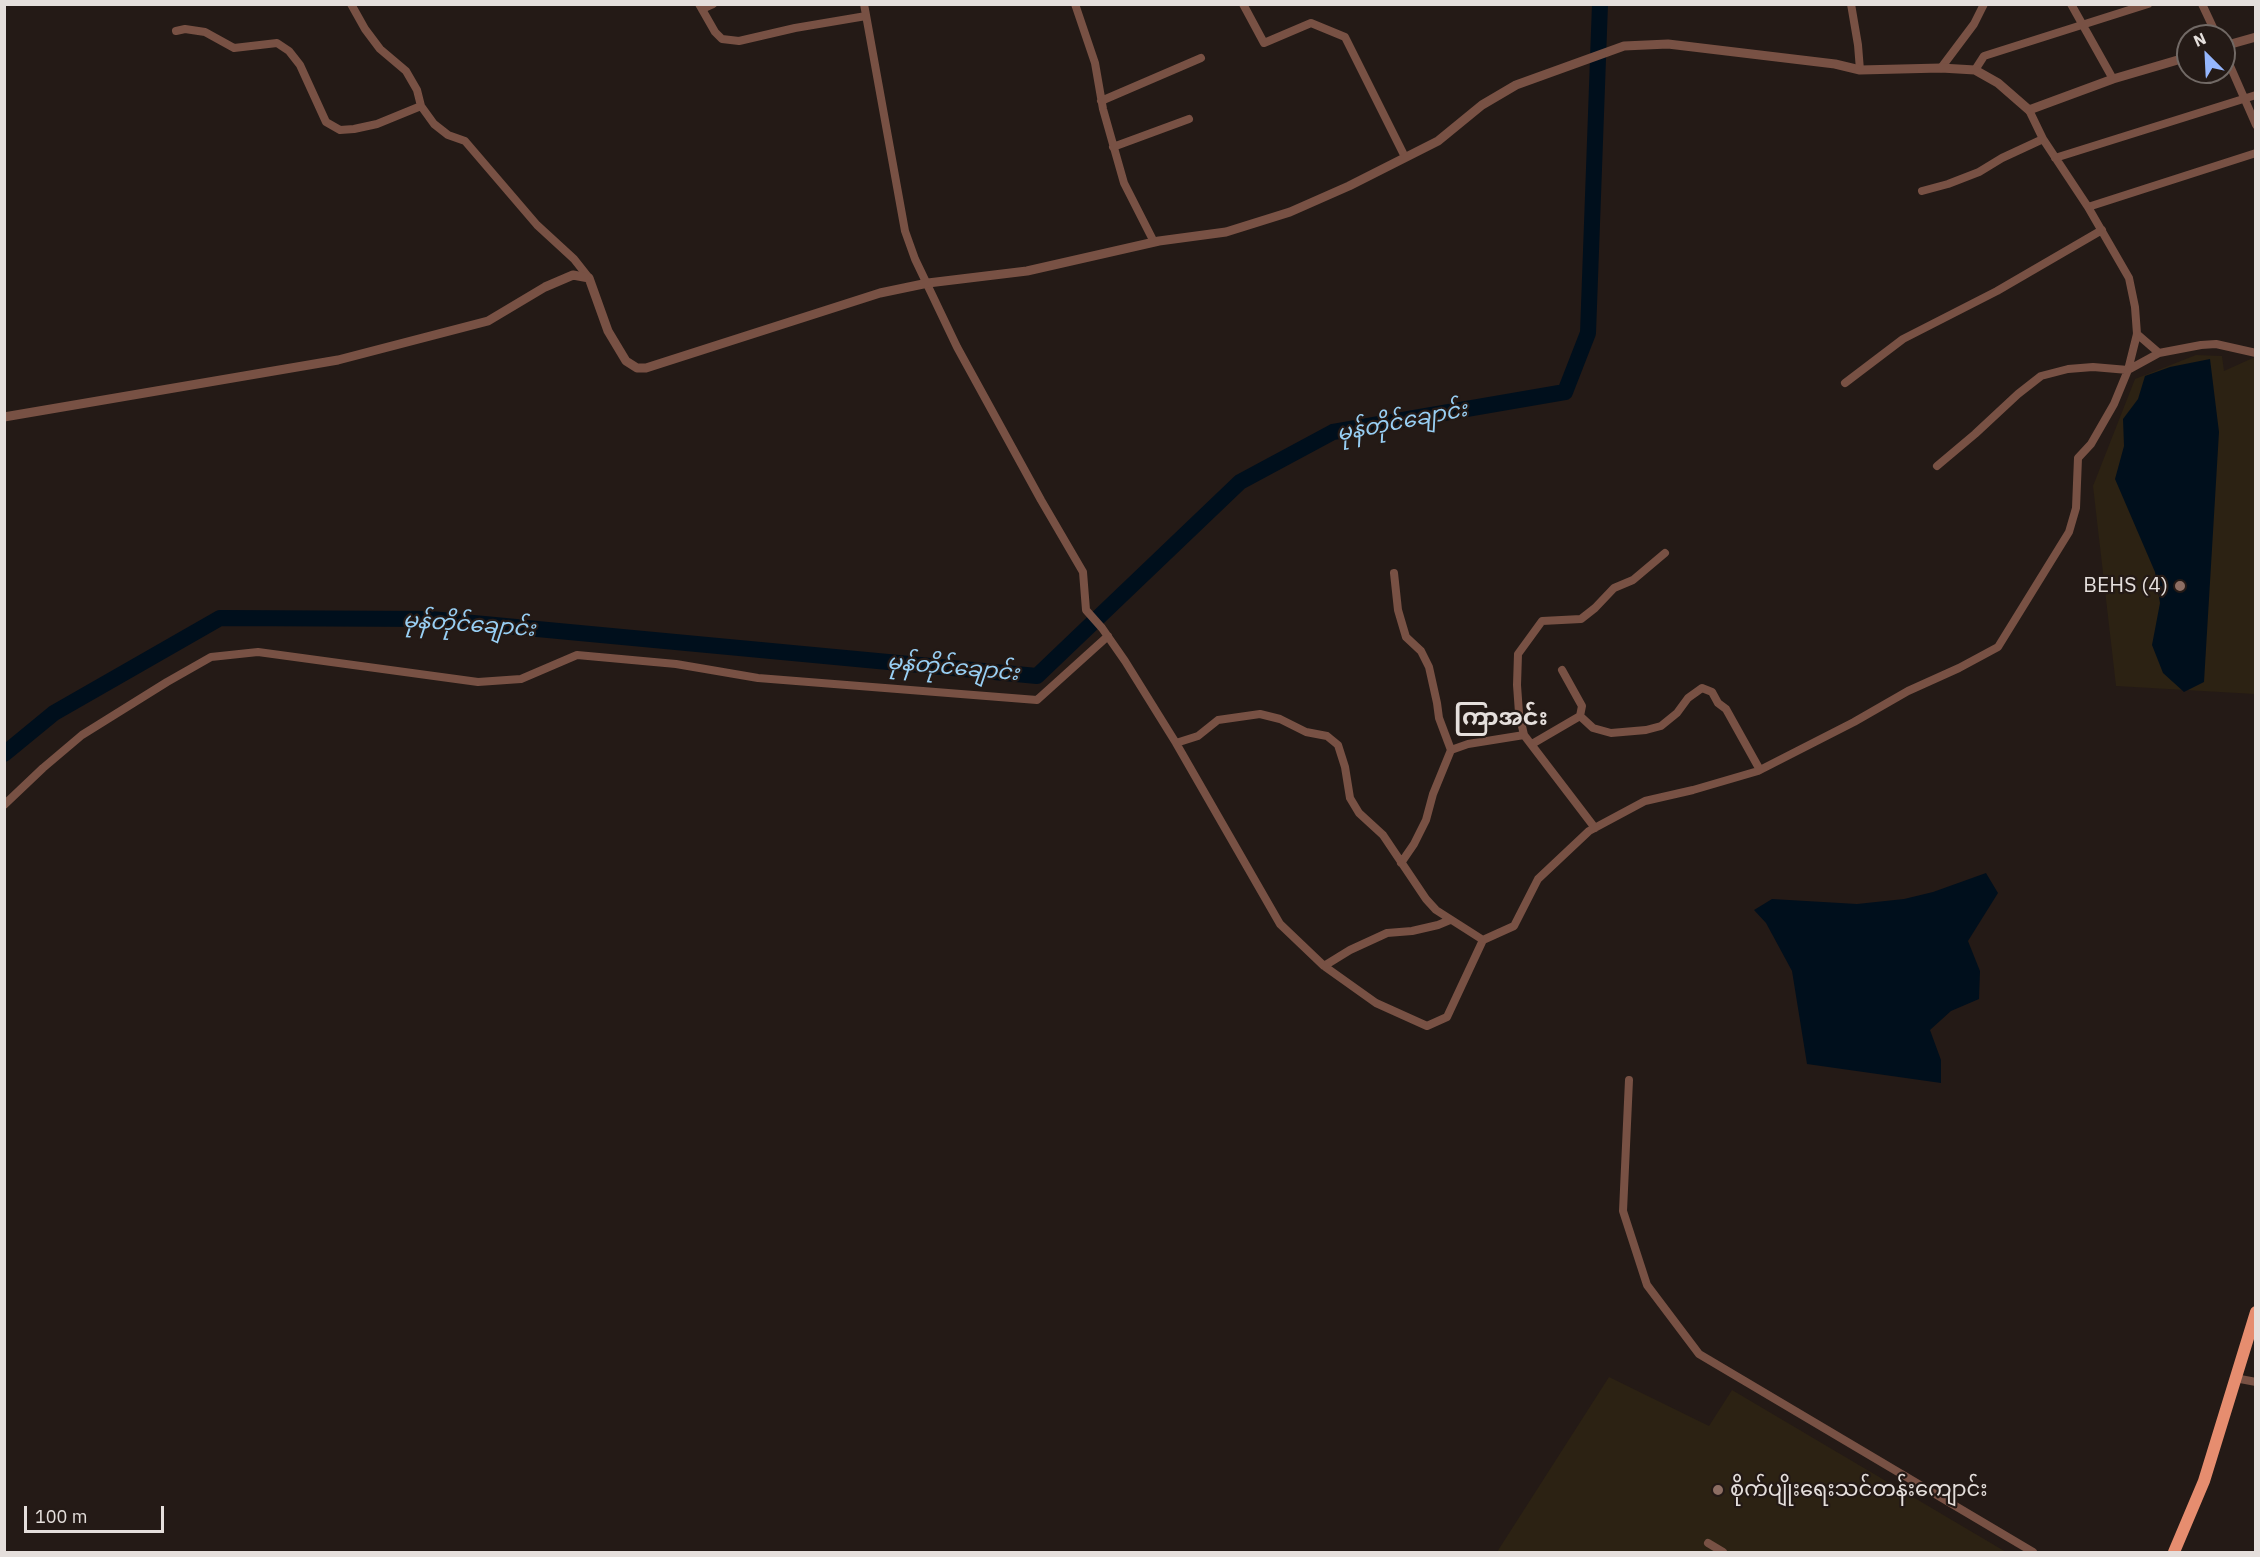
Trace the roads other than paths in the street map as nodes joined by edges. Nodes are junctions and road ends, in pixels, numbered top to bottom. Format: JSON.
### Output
{"nodes":[{"id":1,"x":351,"y":4,"type":"edge"},
{"id":2,"x":713,"y":4,"type":"edge"},
{"id":3,"x":864,"y":4,"type":"edge"},
{"id":4,"x":1075,"y":4,"type":"edge"},
{"id":5,"x":1243,"y":4,"type":"edge"},
{"id":6,"x":1851,"y":4,"type":"edge"},
{"id":7,"x":1984,"y":4,"type":"edge"},
{"id":8,"x":2071,"y":4,"type":"edge"},
{"id":9,"x":2148,"y":4,"type":"edge"},
{"id":10,"x":2202,"y":4,"type":"edge"},
{"id":11,"x":700,"y":7,"type":"edge"},
{"id":12,"x":866,"y":16,"type":"junction"},
{"id":13,"x":2211,"y":24,"type":"edge"},
{"id":14,"x":2083,"y":26,"type":"junction"},
{"id":15,"x":176,"y":31,"type":"dead end"},
{"id":16,"x":2256,"y":37,"type":"edge"},
{"id":17,"x":2236,"y":43,"type":"edge"},
{"id":18,"x":1201,"y":58,"type":"dead end"},
{"id":19,"x":2176,"y":61,"type":"edge"},
{"id":20,"x":1941,"y":68,"type":"junction"},
{"id":21,"x":1860,"y":70,"type":"junction"},
{"id":22,"x":1975,"y":70,"type":"junction"},
{"id":23,"x":2113,"y":79,"type":"junction"},
{"id":24,"x":2236,"y":79,"type":"edge"},
{"id":25,"x":2256,"y":95,"type":"edge"},
{"id":26,"x":2245,"y":99,"type":"junction"},
{"id":27,"x":1101,"y":101,"type":"junction"},
{"id":28,"x":421,"y":106,"type":"junction"},
{"id":29,"x":2029,"y":110,"type":"junction"},
{"id":30,"x":1189,"y":119,"type":"dead end"},
{"id":31,"x":2256,"y":125,"type":"edge"},
{"id":32,"x":2043,"y":139,"type":"junction"},
{"id":33,"x":1113,"y":147,"type":"junction"},
{"id":34,"x":2256,"y":153,"type":"edge"},
{"id":35,"x":1405,"y":157,"type":"junction"},
{"id":36,"x":2055,"y":158,"type":"junction"},
{"id":37,"x":1922,"y":191,"type":"dead end"},
{"id":38,"x":2088,"y":207,"type":"junction"},
{"id":39,"x":2102,"y":230,"type":"junction"},
{"id":40,"x":1154,"y":242,"type":"junction"},
{"id":41,"x":589,"y":278,"type":"junction"},
{"id":42,"x":928,"y":283,"type":"junction"},
{"id":43,"x":2137,"y":334,"type":"junction"},
{"id":44,"x":2159,"y":353,"type":"junction"},
{"id":45,"x":2256,"y":353,"type":"edge"},
{"id":46,"x":2128,"y":370,"type":"junction"},
{"id":47,"x":1845,"y":383,"type":"dead end"},
{"id":48,"x":4,"y":417,"type":"edge"},
{"id":49,"x":1937,"y":466,"type":"dead end"},
{"id":50,"x":1665,"y":553,"type":"dead end"},
{"id":51,"x":1394,"y":573,"type":"dead end"},
{"id":52,"x":1108,"y":636,"type":"junction"},
{"id":53,"x":1562,"y":670,"type":"dead end"},
{"id":54,"x":1580,"y":716,"type":"junction"},
{"id":55,"x":1524,"y":735,"type":"junction"},
{"id":56,"x":1176,"y":743,"type":"junction"},
{"id":57,"x":1532,"y":744,"type":"junction"},
{"id":58,"x":1450,"y":750,"type":"junction"},
{"id":59,"x":1760,"y":770,"type":"junction"},
{"id":60,"x":4,"y":805,"type":"edge"},
{"id":61,"x":1595,"y":828,"type":"junction"},
{"id":62,"x":1401,"y":863,"type":"junction"},
{"id":63,"x":1450,"y":920,"type":"junction"},
{"id":64,"x":1483,"y":940,"type":"junction"},
{"id":65,"x":1324,"y":966,"type":"junction"},
{"id":66,"x":1629,"y":1080,"type":"dead end"},
{"id":67,"x":2256,"y":1312,"type":"edge"},
{"id":68,"x":2235,"y":1378,"type":"junction"},
{"id":69,"x":2256,"y":1382,"type":"edge"},
{"id":70,"x":1708,"y":1543,"type":"dead end"},
{"id":71,"x":1723,"y":1552,"type":"edge"},
{"id":72,"x":2033,"y":1552,"type":"edge"},
{"id":73,"x":2174,"y":1552,"type":"edge"}],
"edges":[{"from":1,"to":28,"type":"street"},
{"from":2,"to":11,"type":"street"},
{"from":3,"to":12,"type":"street"},
{"from":4,"to":27,"type":"street"},
{"from":5,"to":35,"type":"street"},
{"from":6,"to":21,"type":"street"},
{"from":7,"to":20,"type":"street"},
{"from":8,"to":14,"type":"street"},
{"from":9,"to":14,"type":"street"},
{"from":10,"to":13,"type":"street"},
{"from":11,"to":12,"type":"street"},
{"from":12,"to":42,"type":"street"},
{"from":14,"to":22,"type":"street"},
{"from":14,"to":23,"type":"street"},
{"from":15,"to":28,"type":"street"},
{"from":16,"to":17,"type":"street"},
{"from":18,"to":27,"type":"street"},
{"from":19,"to":23,"type":"street"},
{"from":20,"to":21,"type":"street"},
{"from":20,"to":22,"type":"street"},
{"from":21,"to":35,"type":"street"},
{"from":22,"to":29,"type":"street"},
{"from":23,"to":29,"type":"street"},
{"from":24,"to":26,"type":"street"},
{"from":25,"to":26,"type":"street"},
{"from":26,"to":31,"type":"street"},
{"from":26,"to":36,"type":"street"},
{"from":27,"to":33,"type":"street"},
{"from":28,"to":41,"type":"street"},
{"from":29,"to":32,"type":"street"},
{"from":30,"to":33,"type":"street"},
{"from":32,"to":36,"type":"street"},
{"from":32,"to":37,"type":"street"},
{"from":33,"to":40,"type":"street"},
{"from":34,"to":38,"type":"street"},
{"from":35,"to":40,"type":"street"},
{"from":36,"to":38,"type":"street"},
{"from":38,"to":39,"type":"street"},
{"from":39,"to":43,"type":"street"},
{"from":39,"to":47,"type":"street"},
{"from":40,"to":42,"type":"street"},
{"from":41,"to":42,"type":"street"},
{"from":41,"to":48,"type":"street"},
{"from":42,"to":52,"type":"street"},
{"from":43,"to":44,"type":"street"},
{"from":43,"to":46,"type":"street"},
{"from":44,"to":45,"type":"street"},
{"from":44,"to":46,"type":"street"},
{"from":46,"to":49,"type":"street"},
{"from":46,"to":59,"type":"street"},
{"from":50,"to":55,"type":"street"},
{"from":51,"to":58,"type":"street"},
{"from":52,"to":56,"type":"street"},
{"from":52,"to":60,"type":"street"},
{"from":53,"to":54,"type":"street"},
{"from":54,"to":57,"type":"street"},
{"from":54,"to":59,"type":"street"},
{"from":55,"to":57,"type":"street"},
{"from":55,"to":58,"type":"street"},
{"from":56,"to":62,"type":"street"},
{"from":56,"to":65,"type":"street"},
{"from":57,"to":61,"type":"street"},
{"from":58,"to":62,"type":"street"},
{"from":59,"to":61,"type":"street"},
{"from":61,"to":64,"type":"street"},
{"from":62,"to":63,"type":"street"},
{"from":63,"to":64,"type":"street"},
{"from":63,"to":65,"type":"street"},
{"from":64,"to":65,"type":"street"},
{"from":66,"to":72,"type":"street"},
{"from":67,"to":68,"type":"highway"},
{"from":68,"to":69,"type":"street"},
{"from":68,"to":73,"type":"highway"},
{"from":70,"to":71,"type":"street"}]}
